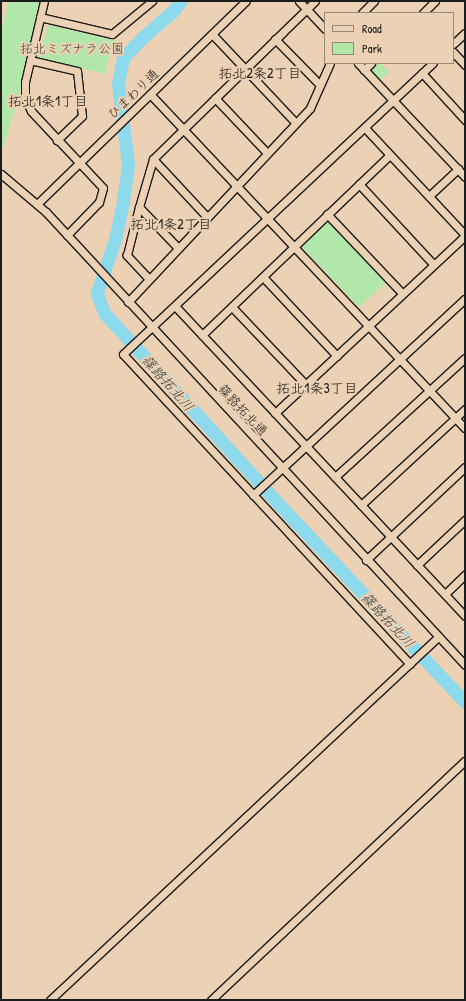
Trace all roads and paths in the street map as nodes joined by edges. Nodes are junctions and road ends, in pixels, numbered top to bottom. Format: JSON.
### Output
{"nodes":[{"id":1,"x":44,"y":1,"type":"edge"},
{"id":2,"x":152,"y":1,"type":"edge"},
{"id":3,"x":246,"y":1,"type":"edge"},
{"id":4,"x":299,"y":1,"type":"edge"},
{"id":5,"x":315,"y":1,"type":"edge"},
{"id":6,"x":374,"y":1,"type":"edge"},
{"id":7,"x":435,"y":1,"type":"edge"},
{"id":8,"x":306,"y":9,"type":"junction"},
{"id":9,"x":363,"y":12,"type":"edge"},
{"id":10,"x":423,"y":12,"type":"edge"},
{"id":11,"x":40,"y":17,"type":"junction"},
{"id":12,"x":324,"y":28,"type":"edge"},
{"id":13,"x":465,"y":33,"type":"edge"},
{"id":14,"x":212,"y":34,"type":"junction"},
{"id":15,"x":275,"y":39,"type":"junction"},
{"id":16,"x":454,"y":43,"type":"edge"},
{"id":17,"x":454,"y":53,"type":"edge"},
{"id":18,"x":30,"y":60,"type":"junction"},
{"id":19,"x":330,"y":64,"type":"edge"},
{"id":20,"x":359,"y":64,"type":"edge"},
{"id":21,"x":370,"y":64,"type":"edge"},
{"id":22,"x":432,"y":64,"type":"edge"},
{"id":23,"x":465,"y":65,"type":"edge"},
{"id":24,"x":244,"y":69,"type":"junction"},
{"id":25,"x":364,"y":70,"type":"junction"},
{"id":26,"x":422,"y":74,"type":"junction"},
{"id":27,"x":320,"y":86,"type":"junction"},
{"id":28,"x":150,"y":94,"type":"junction"},
{"id":29,"x":215,"y":98,"type":"junction"},
{"id":30,"x":394,"y":101,"type":"junction"},
{"id":31,"x":465,"y":120,"type":"edge"},
{"id":32,"x":296,"y":123,"type":"junction"},
{"id":33,"x":183,"y":128,"type":"junction"},
{"id":34,"x":365,"y":128,"type":"junction"},
{"id":35,"x":57,"y":140,"type":"junction"},
{"id":36,"x":267,"y":153,"type":"junction"},
{"id":37,"x":390,"y":155,"type":"junction"},
{"id":38,"x":153,"y":159,"type":"junction"},
{"id":39,"x":80,"y":163,"type":"junction"},
{"id":40,"x":458,"y":170,"type":"junction"},
{"id":41,"x":1,"y":174,"type":"edge"},
{"id":42,"x":465,"y":177,"type":"edge"},
{"id":43,"x":359,"y":184,"type":"junction"},
{"id":44,"x":237,"y":185,"type":"junction"},
{"id":45,"x":429,"y":196,"type":"junction"},
{"id":46,"x":37,"y":204,"type":"junction"},
{"id":47,"x":139,"y":207,"type":"junction"},
{"id":48,"x":327,"y":214,"type":"junction"},
{"id":49,"x":207,"y":217,"type":"junction"},
{"id":50,"x":268,"y":218,"type":"junction"},
{"id":51,"x":66,"y":235,"type":"junction"},
{"id":52,"x":465,"y":235,"type":"edge"},
{"id":53,"x":294,"y":246,"type":"junction"},
{"id":54,"x":178,"y":248,"type":"junction"},
{"id":55,"x":434,"y":265,"type":"junction"},
{"id":56,"x":263,"y":277,"type":"junction"},
{"id":57,"x":149,"y":279,"type":"junction"},
{"id":58,"x":403,"y":294,"type":"junction"},
{"id":59,"x":465,"y":298,"type":"edge"},
{"id":60,"x":128,"y":302,"type":"junction"},
{"id":61,"x":175,"y":306,"type":"junction"},
{"id":62,"x":232,"y":307,"type":"junction"},
{"id":63,"x":369,"y":326,"type":"junction"},
{"id":64,"x":151,"y":328,"type":"junction"},
{"id":65,"x":202,"y":336,"type":"junction"},
{"id":66,"x":337,"y":356,"type":"junction"},
{"id":67,"x":465,"y":358,"type":"edge"},
{"id":68,"x":401,"y":359,"type":"junction"},
{"id":69,"x":306,"y":385,"type":"junction"},
{"id":70,"x":430,"y":391,"type":"junction"},
{"id":71,"x":465,"y":409,"type":"edge"},
{"id":72,"x":275,"y":413,"type":"junction"},
{"id":73,"x":456,"y":418,"type":"junction"},
{"id":74,"x":465,"y":428,"type":"edge"},
{"id":75,"x":306,"y":446,"type":"junction"},
{"id":76,"x":465,"y":466,"type":"edge"},
{"id":77,"x":282,"y":469,"type":"junction"},
{"id":78,"x":335,"y":477,"type":"junction"},
{"id":79,"x":255,"y":493,"type":"junction"},
{"id":80,"x":361,"y":506,"type":"junction"},
{"id":81,"x":465,"y":520,"type":"edge"},
{"id":82,"x":390,"y":537,"type":"junction"},
{"id":83,"x":366,"y":560,"type":"junction"},
{"id":84,"x":417,"y":565,"type":"junction"},
{"id":85,"x":465,"y":576,"type":"edge"},
{"id":86,"x":445,"y":594,"type":"junction"},
{"id":87,"x":465,"y":616,"type":"edge"},
{"id":88,"x":438,"y":637,"type":"junction"},
{"id":89,"x":412,"y":662,"type":"junction"},
{"id":90,"x":465,"y":665,"type":"edge"},
{"id":91,"x":465,"y":761,"type":"edge"},
{"id":92,"x":50,"y":1000,"type":"edge"},
{"id":93,"x":211,"y":1000,"type":"edge"}],
"edges":[{"from":1,"to":11,"type":"street"},
{"from":2,"to":11,"type":"street"},
{"from":3,"to":14,"type":"street","name":"ひまわり通"},
{"from":4,"to":8,"type":"street"},
{"from":5,"to":8,"type":"street"},
{"from":6,"to":9,"type":"street"},
{"from":7,"to":10,"type":"street"},
{"from":8,"to":12,"type":"street"},
{"from":8,"to":15,"type":"street"},
{"from":11,"to":18,"type":"street"},
{"from":13,"to":16,"type":"street"},
{"from":14,"to":24,"type":"street"},
{"from":14,"to":28,"type":"street","name":"ひまわり通"},
{"from":15,"to":24,"type":"street"},
{"from":15,"to":27,"type":"street"},
{"from":17,"to":23,"type":"street"},
{"from":18,"to":35,"type":"street"},
{"from":18,"to":35,"type":"street"},
{"from":19,"to":27,"type":"street"},
{"from":20,"to":25,"type":"street"},
{"from":21,"to":25,"type":"street"},
{"from":22,"to":26,"type":"street"},
{"from":24,"to":29,"type":"street"},
{"from":24,"to":32,"type":"street"},
{"from":25,"to":30,"type":"street"},
{"from":26,"to":30,"type":"street"},
{"from":26,"to":31,"type":"street"},
{"from":27,"to":32,"type":"street"},
{"from":28,"to":33,"type":"street"},
{"from":28,"to":39,"type":"street","name":"ひまわり通"},
{"from":29,"to":33,"type":"street"},
{"from":29,"to":36,"type":"street"},
{"from":30,"to":34,"type":"street"},
{"from":30,"to":40,"type":"street"},
{"from":32,"to":36,"type":"street"},
{"from":33,"to":38,"type":"street"},
{"from":33,"to":44,"type":"street"},
{"from":34,"to":37,"type":"street"},
{"from":34,"to":50,"type":"street"},
{"from":35,"to":39,"type":"street"},
{"from":36,"to":44,"type":"street"},
{"from":37,"to":43,"type":"street"},
{"from":37,"to":45,"type":"street"},
{"from":38,"to":47,"type":"street"},
{"from":38,"to":49,"type":"street"},
{"from":39,"to":46,"type":"street","name":"ひまわり通"},
{"from":39,"to":51,"type":"street"},
{"from":40,"to":42,"type":"street"},
{"from":40,"to":45,"type":"street"},
{"from":41,"to":46,"type":"street","name":"篠路拓北通"},
{"from":43,"to":48,"type":"street"},
{"from":43,"to":55,"type":"street"},
{"from":44,"to":49,"type":"street"},
{"from":44,"to":50,"type":"street"},
{"from":45,"to":52,"type":"street"},
{"from":46,"to":51,"type":"street","name":"篠路拓北通"},
{"from":47,"to":54,"type":"street"},
{"from":47,"to":57,"type":"street"},
{"from":48,"to":53,"type":"street"},
{"from":48,"to":58,"type":"street"},
{"from":49,"to":54,"type":"street"},
{"from":50,"to":53,"type":"street"},
{"from":50,"to":61,"type":"street"},
{"from":51,"to":60,"type":"street","name":"篠路拓北通"},
{"from":52,"to":55,"type":"street"},
{"from":53,"to":56,"type":"street"},
{"from":53,"to":63,"type":"street"},
{"from":54,"to":57,"type":"street"},
{"from":55,"to":58,"type":"street"},
{"from":56,"to":62,"type":"street"},
{"from":56,"to":66,"type":"street"},
{"from":57,"to":60,"type":"street"},
{"from":58,"to":63,"type":"street"},
{"from":59,"to":68,"type":"street"},
{"from":60,"to":64,"type":"street","name":"篠路拓北通"},
{"from":61,"to":64,"type":"street"},
{"from":61,"to":65,"type":"street"},
{"from":62,"to":65,"type":"street"},
{"from":62,"to":69,"type":"street"},
{"from":63,"to":66,"type":"street"},
{"from":63,"to":68,"type":"street"},
{"from":64,"to":77,"type":"street","name":"篠路拓北通"},
{"from":64,"to":79,"type":"street"},
{"from":65,"to":72,"type":"street"},
{"from":66,"to":69,"type":"street"},
{"from":67,"to":70,"type":"street"},
{"from":68,"to":70,"type":"street"},
{"from":68,"to":75,"type":"street"},
{"from":69,"to":72,"type":"street"},
{"from":70,"to":73,"type":"street"},
{"from":70,"to":78,"type":"street"},
{"from":71,"to":73,"type":"street"},
{"from":72,"to":75,"type":"street"},
{"from":73,"to":74,"type":"street"},
{"from":73,"to":80,"type":"street"},
{"from":75,"to":77,"type":"street"},
{"from":75,"to":78,"type":"street"},
{"from":76,"to":82,"type":"street"},
{"from":77,"to":79,"type":"street"},
{"from":77,"to":83,"type":"street","name":"篠路拓北通"},
{"from":78,"to":80,"type":"street"},
{"from":79,"to":89,"type":"street"},
{"from":80,"to":82,"type":"street"},
{"from":81,"to":84,"type":"street"},
{"from":82,"to":83,"type":"street"},
{"from":82,"to":84,"type":"street"},
{"from":83,"to":88,"type":"street","name":"篠路拓北通"},
{"from":84,"to":86,"type":"street"},
{"from":85,"to":86,"type":"street"},
{"from":86,"to":87,"type":"street"},
{"from":88,"to":89,"type":"street"},
{"from":88,"to":90,"type":"street","name":"篠路拓北通"},
{"from":89,"to":92,"type":"street"},
{"from":91,"to":93,"type":"street"}]}
